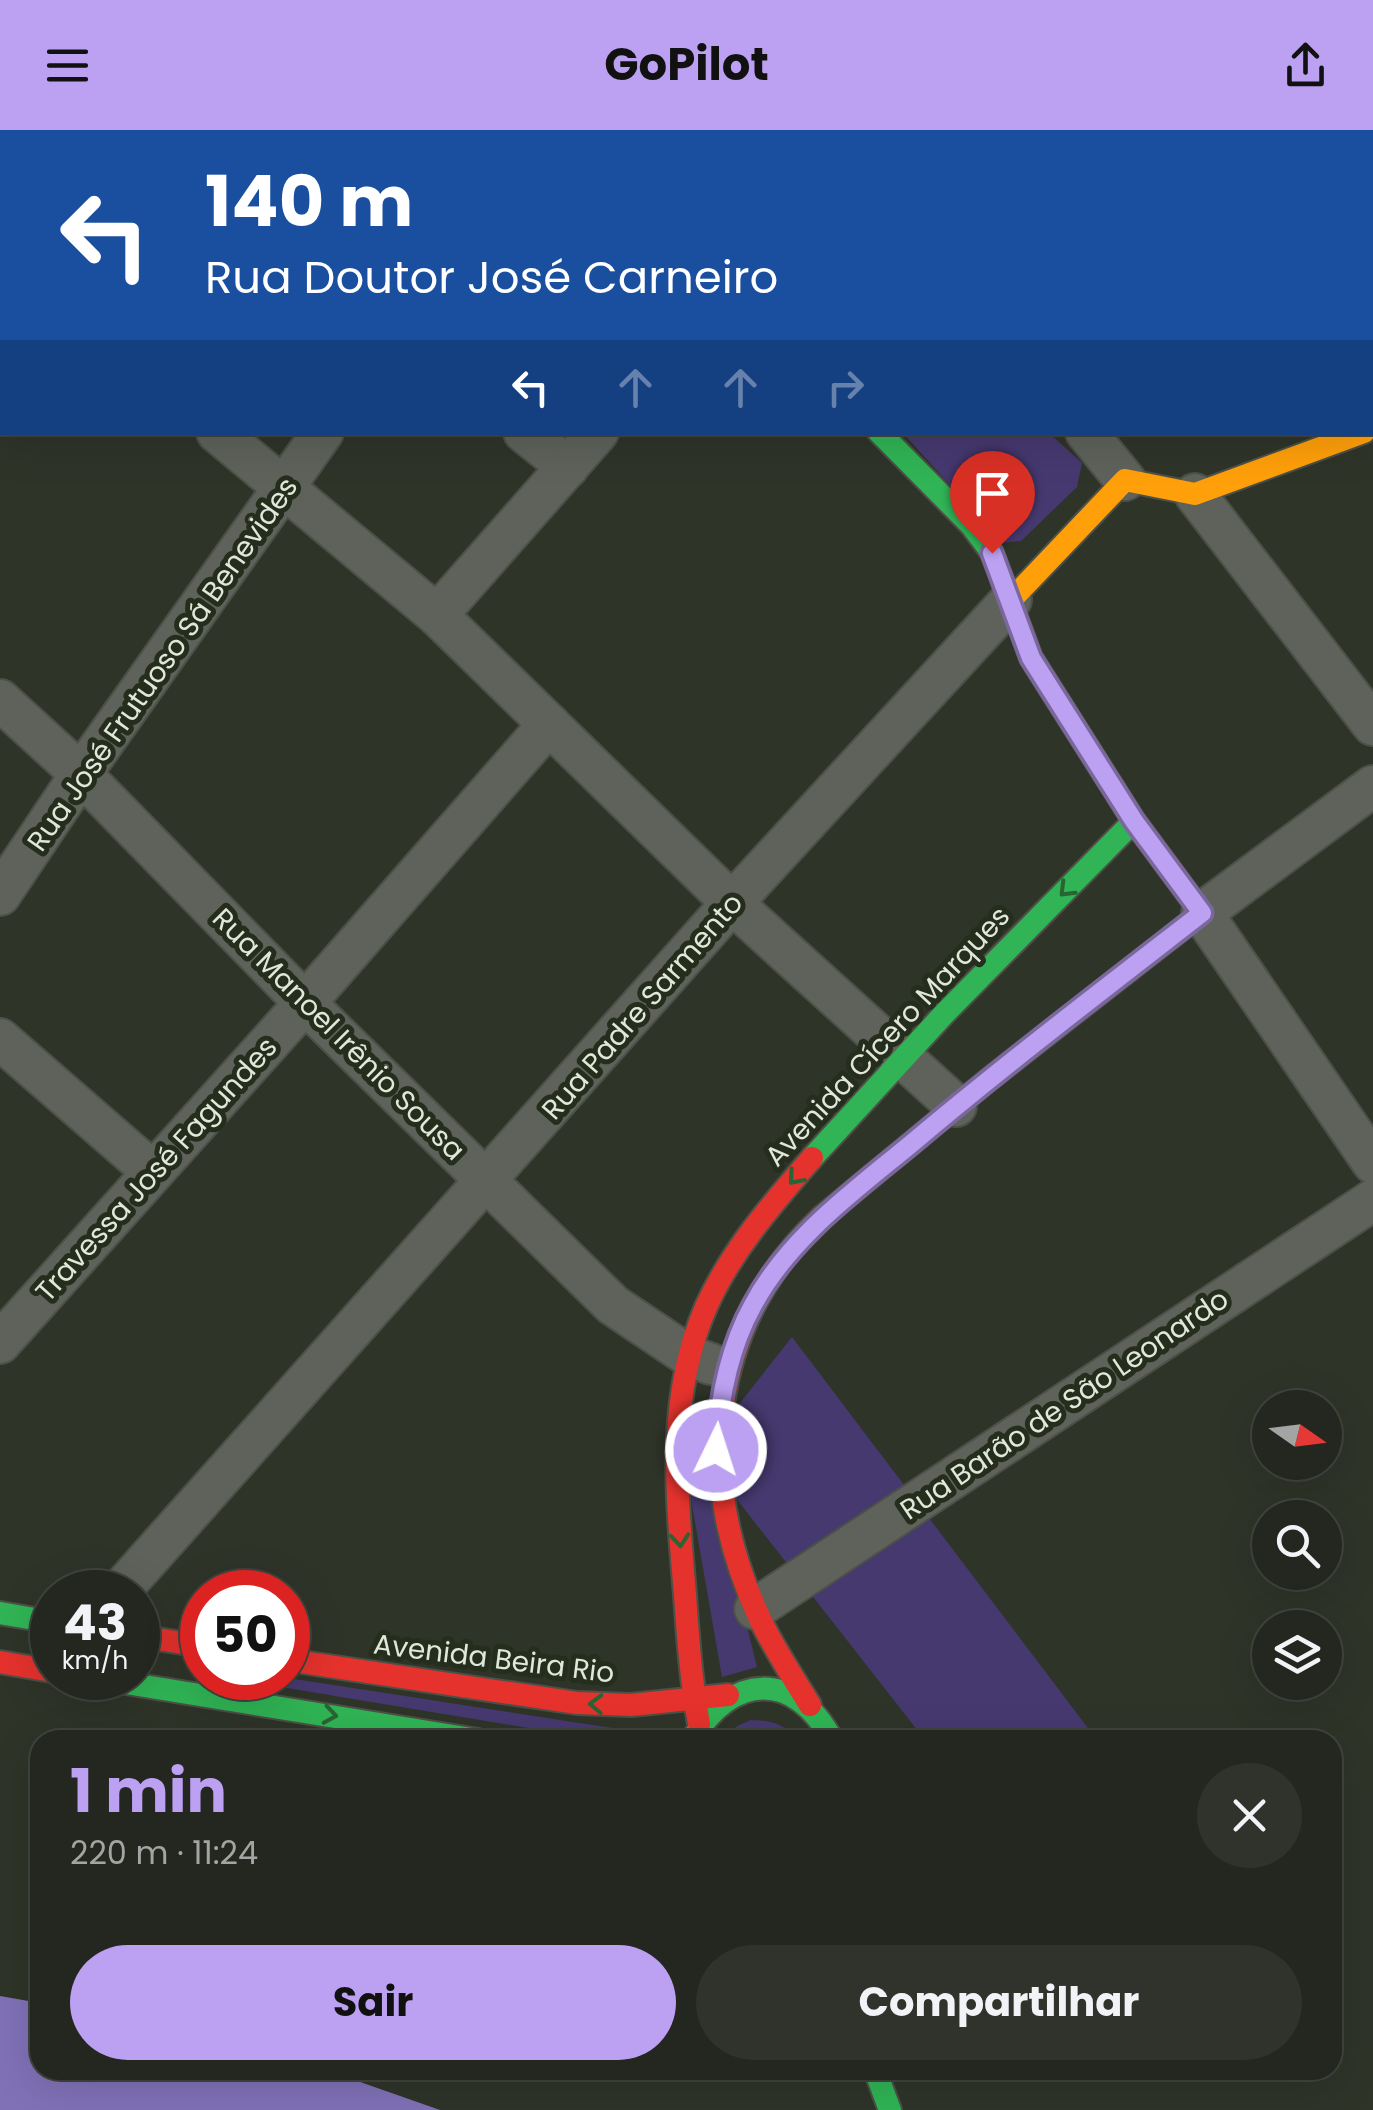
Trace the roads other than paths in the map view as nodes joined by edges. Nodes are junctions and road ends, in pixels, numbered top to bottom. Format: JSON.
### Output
{"nodes":[{"id":1,"x":222,"y":435,"type":"edge"},
{"id":2,"x":322,"y":435,"type":"edge"},
{"id":3,"x":528,"y":435,"type":"edge"},
{"id":4,"x":595,"y":435,"type":"edge"},
{"id":5,"x":883,"y":435,"type":"edge"},
{"id":6,"x":1088,"y":435,"type":"edge"},
{"id":7,"x":1356,"y":435,"type":"edge"},
{"id":8,"x":568,"y":467,"type":"junction"},
{"id":9,"x":1125,"y":480,"type":"junction"},
{"id":10,"x":286,"y":490,"type":"junction"},
{"id":11,"x":1195,"y":494,"type":"junction"},
{"id":12,"x":1011,"y":600,"type":"junction"},
{"id":13,"x":437,"y":615,"type":"junction"},
{"id":14,"x":0,"y":700,"type":"edge"},
{"id":15,"x":548,"y":724,"type":"junction"},
{"id":16,"x":1373,"y":725,"type":"edge"},
{"id":17,"x":81,"y":774,"type":"junction"},
{"id":18,"x":1373,"y":786,"type":"edge"},
{"id":19,"x":1134,"y":821,"type":"junction"},
{"id":20,"x":0,"y":894,"type":"edge"},
{"id":21,"x":732,"y":903,"type":"junction"},
{"id":22,"x":1202,"y":913,"type":"junction"},
{"id":23,"x":305,"y":1003,"type":"junction"},
{"id":24,"x":0,"y":1038,"type":"edge"},
{"id":25,"x":900,"y":1058,"type":"junction"},
{"id":26,"x":956,"y":1106,"type":"junction"},
{"id":27,"x":1373,"y":1163,"type":"edge"},
{"id":28,"x":153,"y":1172,"type":"junction"},
{"id":29,"x":487,"y":1182,"type":"junction"},
{"id":30,"x":1373,"y":1200,"type":"edge"},
{"id":31,"x":0,"y":1343,"type":"edge"},
{"id":32,"x":688,"y":1356,"type":"junction"},
{"id":33,"x":727,"y":1370,"type":"junction"},
{"id":34,"x":139,"y":1570,"type":"edge"},
{"id":35,"x":755,"y":1609,"type":"junction"},
{"id":36,"x":30,"y":1629,"type":"edge"},
{"id":37,"x":4,"y":1638,"type":"edge"},
{"id":38,"x":30,"y":1656,"type":"edge"},
{"id":39,"x":310,"y":1663,"type":"edge"},
{"id":40,"x":160,"y":1689,"type":"edge"},
{"id":41,"x":728,"y":1695,"type":"junction"},
{"id":42,"x":694,"y":1700,"type":"junction"},
{"id":43,"x":810,"y":1705,"type":"junction"},
{"id":44,"x":416,"y":1730,"type":"edge"},
{"id":45,"x":695,"y":1730,"type":"edge"},
{"id":46,"x":696,"y":1730,"type":"edge"},
{"id":47,"x":828,"y":1730,"type":"edge"},
{"id":48,"x":880,"y":2080,"type":"edge"},
{"id":49,"x":890,"y":2110,"type":"edge"}],
"edges":[{"from":1,"to":10,"type":"street"},
{"from":2,"to":10,"type":"street","name":"Rua José Frutuoso Sá Benevides"},
{"from":3,"to":8,"type":"street"},
{"from":4,"to":8,"type":"street"},
{"from":5,"to":12,"type":"main road"},
{"from":6,"to":9,"type":"street"},
{"from":7,"to":11,"type":"main road"},
{"from":8,"to":13,"type":"street"},
{"from":9,"to":11,"type":"main road"},
{"from":9,"to":12,"type":"main road","name":"Rua Padre Sarmento"},
{"from":10,"to":13,"type":"street"},
{"from":10,"to":17,"type":"street","name":"Rua José Frutuoso Sá Benevides"},
{"from":11,"to":16,"type":"street"},
{"from":12,"to":19,"type":"main road"},
{"from":12,"to":21,"type":"street","name":"Rua Padre Sarmento"},
{"from":13,"to":15,"type":"street"},
{"from":14,"to":17,"type":"street","name":"Rua Manoel Irênio Sousa"},
{"from":15,"to":21,"type":"street"},
{"from":15,"to":23,"type":"street","name":"Travessa José Fagundes"},
{"from":17,"to":20,"type":"street","name":"Rua José Frutuoso Sá Benevides"},
{"from":17,"to":23,"type":"street","name":"Rua Manoel Irênio Sousa"},
{"from":18,"to":22,"type":"street"},
{"from":19,"to":22,"type":"main road"},
{"from":19,"to":25,"type":"main road","name":"Avenida Cícero Marques","one_way":true},
{"from":21,"to":25,"type":"street"},
{"from":21,"to":29,"type":"street","name":"Rua Padre Sarmento"},
{"from":22,"to":26,"type":"main road"},
{"from":22,"to":27,"type":"street"},
{"from":23,"to":28,"type":"street","name":"Travessa José Fagundes"},
{"from":23,"to":29,"type":"street","name":"Rua Manoel Irênio Sousa"},
{"from":24,"to":28,"type":"street"},
{"from":25,"to":26,"type":"street"},
{"from":25,"to":32,"type":"main road","name":"Avenida Cícero Marques","one_way":true},
{"from":26,"to":33,"type":"main road"},
{"from":28,"to":31,"type":"street","name":"Travessa José Fagundes"},
{"from":29,"to":32,"type":"street","name":"Rua Manoel Irênio Sousa"},
{"from":29,"to":34,"type":"street","name":"Rua Padre Sarmento"},
{"from":30,"to":35,"type":"street","name":"Rua Barão de São Leonardo"},
{"from":32,"to":33,"type":"street","name":"Rua Manoel Irênio Sousa"},
{"from":32,"to":42,"type":"main road","name":"Avenida Cícero Marques","one_way":true},
{"from":33,"to":35,"type":"main road"},
{"from":35,"to":43,"type":"main road"},
{"from":36,"to":37,"type":"main road"},
{"from":37,"to":38,"type":"main road"},
{"from":42,"to":39,"type":"main road","name":"Avenida Beira Rio","one_way":true},
{"from":40,"to":44,"type":"main road","one_way":true},
{"from":41,"to":42,"type":"main road","name":"Avenida Beira Rio"},
{"from":41,"to":43,"type":"main road","name":"Avenida Beira Rio"},
{"from":41,"to":46,"type":"main road"},
{"from":42,"to":45,"type":"main road","name":"Avenida Cícero Marques"},
{"from":43,"to":47,"type":"main road"},
{"from":48,"to":49,"type":"main road"}]}
